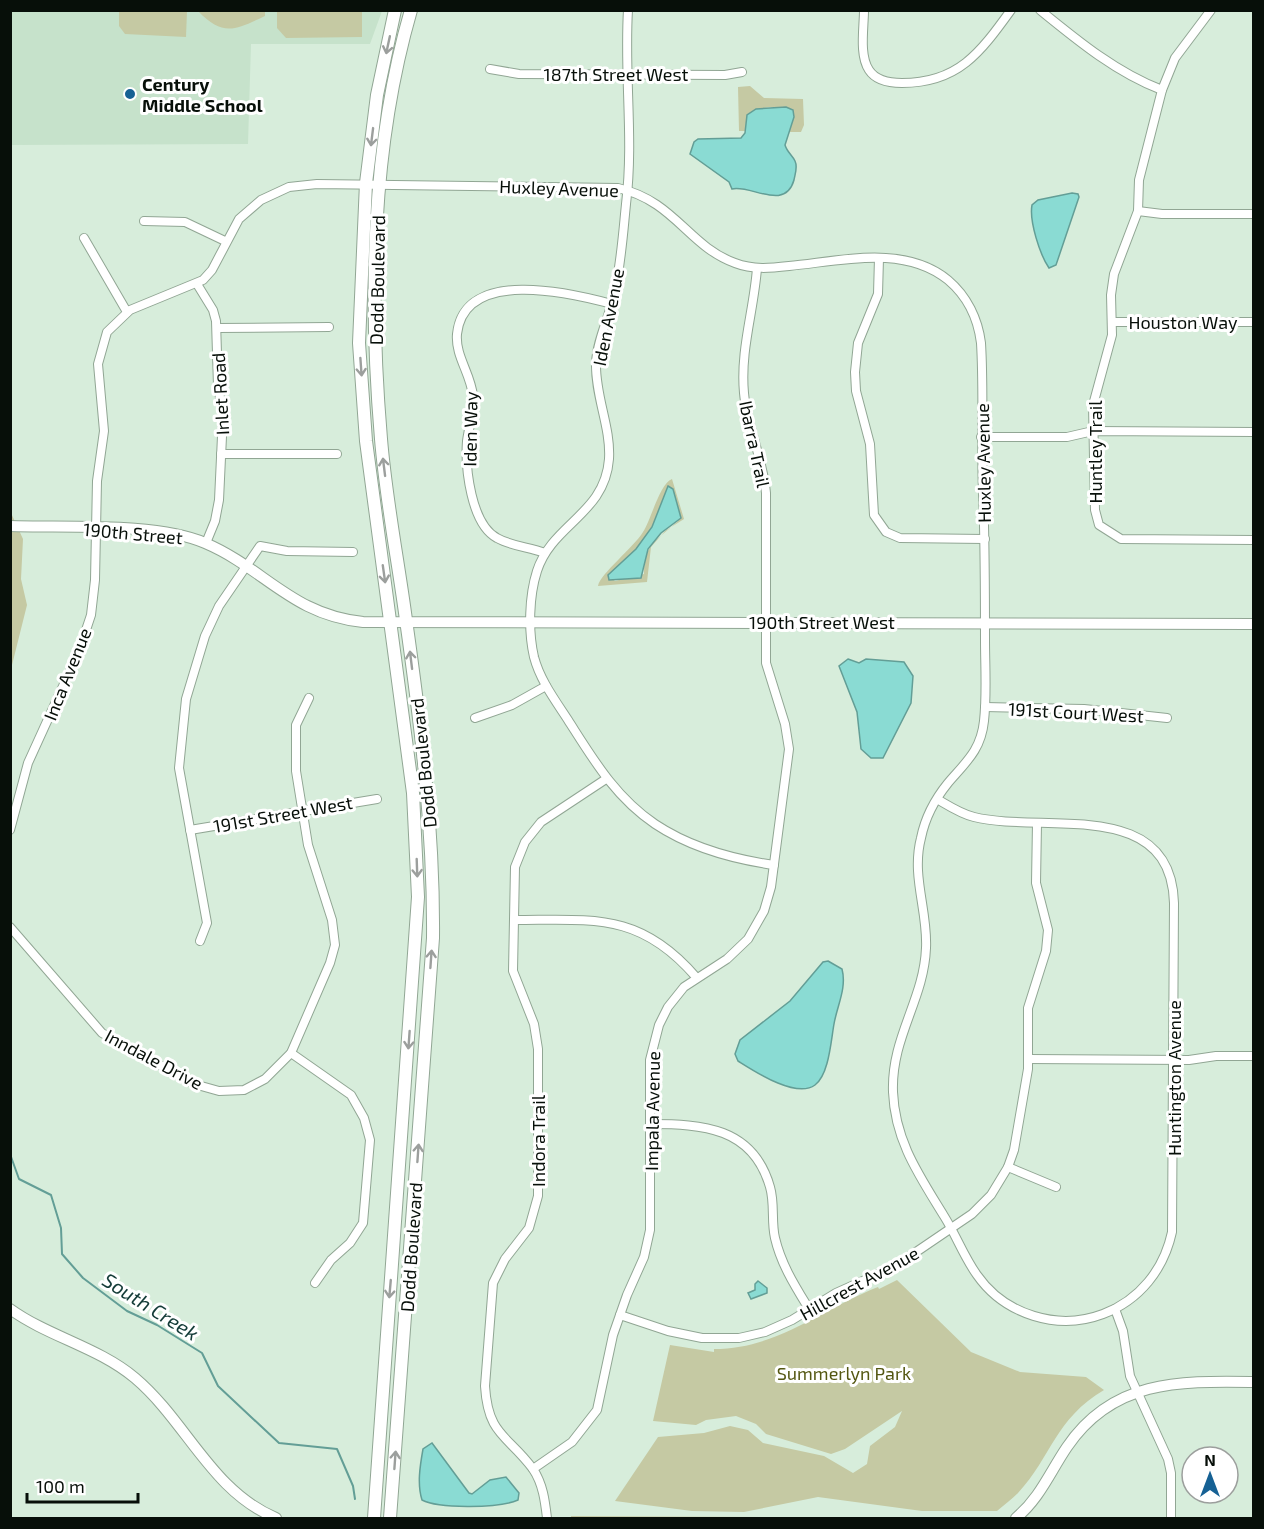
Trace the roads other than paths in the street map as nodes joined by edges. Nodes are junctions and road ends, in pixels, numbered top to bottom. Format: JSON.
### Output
{"nodes":[{"id":1,"x":395,"y":10,"type":"edge"},
{"id":2,"x":411,"y":10,"type":"edge"},
{"id":3,"x":628,"y":10,"type":"edge"},
{"id":4,"x":864,"y":10,"type":"edge"},
{"id":5,"x":1011,"y":10,"type":"edge"},
{"id":6,"x":1040,"y":10,"type":"edge"},
{"id":7,"x":1211,"y":10,"type":"edge"},
{"id":8,"x":490,"y":69,"type":"dead end"},
{"id":9,"x":742,"y":72,"type":"dead end"},
{"id":10,"x":628,"y":74,"type":"junction"},
{"id":11,"x":1162,"y":90,"type":"junction"},
{"id":12,"x":366,"y":183,"type":"junction"},
{"id":13,"x":381,"y":183,"type":"junction"},
{"id":14,"x":628,"y":190,"type":"junction"},
{"id":15,"x":1138,"y":211,"type":"junction"},
{"id":16,"x":1254,"y":214,"type":"edge"},
{"id":17,"x":144,"y":222,"type":"dead end"},
{"id":18,"x":84,"y":238,"type":"dead end"},
{"id":19,"x":225,"y":242,"type":"junction"},
{"id":20,"x":879,"y":258,"type":"junction"},
{"id":21,"x":757,"y":268,"type":"junction"},
{"id":22,"x":198,"y":284,"type":"junction"},
{"id":23,"x":612,"y":304,"type":"junction"},
{"id":24,"x":127,"y":312,"type":"junction"},
{"id":25,"x":1112,"y":322,"type":"junction"},
{"id":26,"x":1254,"y":322,"type":"edge"},
{"id":27,"x":329,"y":327,"type":"dead end"},
{"id":28,"x":217,"y":328,"type":"junction"},
{"id":29,"x":1093,"y":431,"type":"junction"},
{"id":30,"x":1254,"y":432,"type":"edge"},
{"id":31,"x":981,"y":438,"type":"junction"},
{"id":32,"x":221,"y":454,"type":"junction"},
{"id":33,"x":337,"y":454,"type":"dead end"},
{"id":34,"x":10,"y":526,"type":"edge"},
{"id":35,"x":97,"y":529,"type":"junction"},
{"id":36,"x":985,"y":539,"type":"junction"},
{"id":37,"x":1254,"y":540,"type":"edge"},
{"id":38,"x":206,"y":543,"type":"junction"},
{"id":39,"x":353,"y":552,"type":"dead end"},
{"id":40,"x":545,"y":553,"type":"junction"},
{"id":41,"x":247,"y":568,"type":"junction"},
{"id":42,"x":406,"y":621,"type":"junction"},
{"id":43,"x":531,"y":621,"type":"junction"},
{"id":44,"x":391,"y":622,"type":"junction"},
{"id":45,"x":766,"y":622,"type":"junction"},
{"id":46,"x":985,"y":623,"type":"junction"},
{"id":47,"x":1254,"y":624,"type":"edge"},
{"id":48,"x":546,"y":686,"type":"junction"},
{"id":49,"x":309,"y":698,"type":"dead end"},
{"id":50,"x":985,"y":707,"type":"junction"},
{"id":51,"x":475,"y":718,"type":"dead end"},
{"id":52,"x":1167,"y":718,"type":"dead end"},
{"id":53,"x":606,"y":779,"type":"junction"},
{"id":54,"x":377,"y":799,"type":"dead end"},
{"id":55,"x":937,"y":799,"type":"junction"},
{"id":56,"x":302,"y":811,"type":"junction"},
{"id":57,"x":1038,"y":823,"type":"junction"},
{"id":58,"x":10,"y":830,"type":"edge"},
{"id":59,"x":190,"y":830,"type":"junction"},
{"id":60,"x":774,"y":865,"type":"junction"},
{"id":61,"x":515,"y":920,"type":"junction"},
{"id":62,"x":10,"y":927,"type":"edge"},
{"id":63,"x":200,"y":942,"type":"dead end"},
{"id":64,"x":696,"y":978,"type":"junction"},
{"id":65,"x":291,"y":1053,"type":"junction"},
{"id":66,"x":1254,"y":1056,"type":"edge"},
{"id":67,"x":1028,"y":1059,"type":"junction"},
{"id":68,"x":1174,"y":1059,"type":"junction"},
{"id":69,"x":650,"y":1124,"type":"junction"},
{"id":70,"x":1008,"y":1167,"type":"junction"},
{"id":71,"x":1056,"y":1187,"type":"dead end"},
{"id":72,"x":952,"y":1228,"type":"junction"},
{"id":73,"x":315,"y":1283,"type":"dead end"},
{"id":74,"x":809,"y":1309,"type":"junction"},
{"id":75,"x":1115,"y":1309,"type":"junction"},
{"id":76,"x":10,"y":1310,"type":"edge"},
{"id":77,"x":620,"y":1315,"type":"junction"},
{"id":78,"x":1254,"y":1382,"type":"edge"},
{"id":79,"x":1136,"y":1392,"type":"junction"},
{"id":80,"x":381,"y":1399,"type":"junction"},
{"id":81,"x":533,"y":1469,"type":"junction"},
{"id":82,"x":390,"y":1517,"type":"edge"},
{"id":83,"x":276,"y":1518,"type":"edge"},
{"id":84,"x":374,"y":1518,"type":"edge"},
{"id":85,"x":547,"y":1518,"type":"edge"},
{"id":86,"x":1016,"y":1518,"type":"edge"},
{"id":87,"x":1172,"y":1518,"type":"edge"}],
"edges":[{"from":1,"to":12,"type":"main road","name":"Dodd Boulevard","one_way":true},
{"from":2,"to":13,"type":"main road","name":"Dodd Boulevard"},
{"from":3,"to":10,"type":"street","name":"Iden Avenue"},
{"from":4,"to":5,"type":"street"},
{"from":6,"to":11,"type":"street"},
{"from":7,"to":11,"type":"street","name":"Huntley Trail"},
{"from":8,"to":10,"type":"street","name":"187th Street West"},
{"from":9,"to":10,"type":"street","name":"187th Street West"},
{"from":10,"to":14,"type":"street","name":"Iden Avenue"},
{"from":11,"to":15,"type":"street","name":"Huntley Trail"},
{"from":12,"to":13,"type":"street","name":"Huxley Avenue"},
{"from":12,"to":19,"type":"street"},
{"from":12,"to":44,"type":"main road","name":"Dodd Boulevard","one_way":true},
{"from":13,"to":14,"type":"street","name":"Huxley Avenue"},
{"from":42,"to":13,"type":"main road","name":"Dodd Boulevard","one_way":true},
{"from":14,"to":21,"type":"street","name":"Huxley Avenue"},
{"from":14,"to":23,"type":"street","name":"Iden Avenue"},
{"from":15,"to":16,"type":"street"},
{"from":15,"to":25,"type":"street","name":"Huntley Trail"},
{"from":17,"to":19,"type":"street"},
{"from":18,"to":24,"type":"street"},
{"from":19,"to":22,"type":"street"},
{"from":20,"to":21,"type":"street","name":"Huxley Avenue"},
{"from":20,"to":31,"type":"street","name":"Huxley Avenue"},
{"from":20,"to":36,"type":"street"},
{"from":21,"to":45,"type":"street","name":"Ibarra Trail"},
{"from":22,"to":24,"type":"street","name":"Inca Avenue"},
{"from":22,"to":28,"type":"street","name":"Inlet Road"},
{"from":23,"to":40,"type":"street","name":"Iden Avenue"},
{"from":23,"to":40,"type":"street","name":"Iden Way"},
{"from":24,"to":35,"type":"street","name":"Inca Avenue"},
{"from":25,"to":26,"type":"street","name":"Houston Way"},
{"from":25,"to":29,"type":"street","name":"Huntley Trail"},
{"from":27,"to":28,"type":"street"},
{"from":28,"to":32,"type":"street","name":"Inlet Road"},
{"from":29,"to":30,"type":"street"},
{"from":29,"to":31,"type":"street"},
{"from":29,"to":37,"type":"street","name":"Huntley Trail"},
{"from":31,"to":36,"type":"street","name":"Huxley Avenue"},
{"from":32,"to":33,"type":"street"},
{"from":32,"to":38,"type":"street","name":"Inlet Road"},
{"from":34,"to":35,"type":"street","name":"190th Street"},
{"from":35,"to":38,"type":"street","name":"190th Street"},
{"from":35,"to":58,"type":"street","name":"Inca Avenue"},
{"from":36,"to":46,"type":"street","name":"Huxley Avenue"},
{"from":38,"to":41,"type":"street","name":"190th Street"},
{"from":39,"to":41,"type":"street"},
{"from":40,"to":43,"type":"street","name":"Iden Avenue"},
{"from":41,"to":44,"type":"street","name":"190th Street"},
{"from":41,"to":59,"type":"street"},
{"from":42,"to":43,"type":"street","name":"190th Street West"},
{"from":42,"to":44,"type":"street","name":"190th Street West"},
{"from":82,"to":42,"type":"main road","name":"Dodd Boulevard","one_way":true},
{"from":43,"to":45,"type":"street","name":"190th Street West"},
{"from":43,"to":48,"type":"street","name":"Iden Avenue"},
{"from":44,"to":80,"type":"main road","name":"Dodd Boulevard","one_way":true},
{"from":45,"to":46,"type":"street","name":"190th Street West"},
{"from":45,"to":60,"type":"street","name":"Impala Avenue"},
{"from":46,"to":47,"type":"street","name":"190th Street West"},
{"from":46,"to":50,"type":"street","name":"Huxley Avenue"},
{"from":48,"to":51,"type":"street"},
{"from":48,"to":53,"type":"street","name":"Iden Avenue"},
{"from":49,"to":56,"type":"street","name":"Inndale Drive"},
{"from":50,"to":52,"type":"street","name":"191st Court West"},
{"from":50,"to":55,"type":"street","name":"Huxley Avenue"},
{"from":53,"to":60,"type":"street","name":"Iden Avenue"},
{"from":53,"to":61,"type":"street","name":"Indora Trail"},
{"from":54,"to":56,"type":"street","name":"191st Street West"},
{"from":55,"to":57,"type":"street","name":"Huntington Avenue"},
{"from":55,"to":72,"type":"street","name":"Huxley Avenue"},
{"from":56,"to":59,"type":"street","name":"191st Street West"},
{"from":56,"to":65,"type":"street","name":"Inndale Drive"},
{"from":57,"to":67,"type":"street","name":"Hillcrest Avenue"},
{"from":57,"to":68,"type":"street","name":"Huntington Avenue"},
{"from":59,"to":63,"type":"street"},
{"from":60,"to":64,"type":"street","name":"Impala Avenue"},
{"from":61,"to":64,"type":"street"},
{"from":61,"to":81,"type":"street","name":"Indora Trail"},
{"from":62,"to":65,"type":"street","name":"Inndale Drive"},
{"from":64,"to":69,"type":"street","name":"Impala Avenue"},
{"from":65,"to":73,"type":"street"},
{"from":66,"to":68,"type":"street"},
{"from":67,"to":68,"type":"street"},
{"from":67,"to":70,"type":"street","name":"Hillcrest Avenue"},
{"from":68,"to":75,"type":"street","name":"Huntington Avenue"},
{"from":69,"to":74,"type":"street"},
{"from":69,"to":77,"type":"street","name":"Impala Avenue"},
{"from":70,"to":71,"type":"street"},
{"from":70,"to":72,"type":"street","name":"Hillcrest Avenue"},
{"from":72,"to":74,"type":"street","name":"Hillcrest Avenue"},
{"from":72,"to":75,"type":"street","name":"Huntington Avenue"},
{"from":74,"to":77,"type":"street","name":"Hillcrest Avenue"},
{"from":75,"to":79,"type":"street"},
{"from":76,"to":83,"type":"street"},
{"from":77,"to":81,"type":"street","name":"Impala Avenue"},
{"from":78,"to":79,"type":"street"},
{"from":79,"to":86,"type":"street"},
{"from":79,"to":87,"type":"street"},
{"from":80,"to":82,"type":"main road"},
{"from":80,"to":84,"type":"main road","name":"Dodd Boulevard"},
{"from":81,"to":85,"type":"street","name":"Indora Trail"}]}
